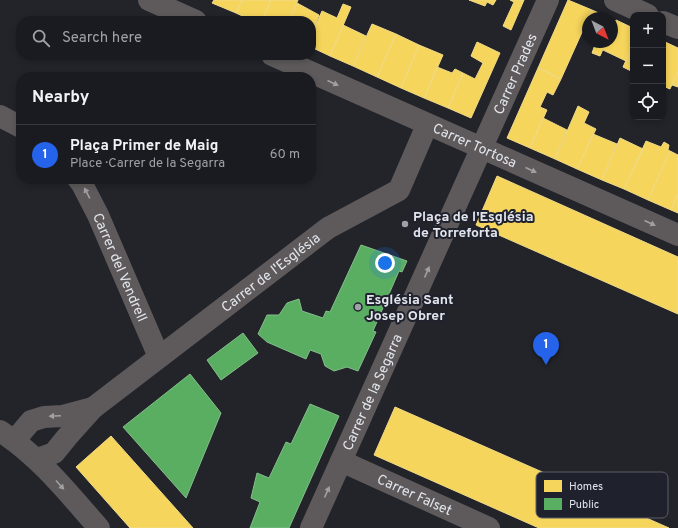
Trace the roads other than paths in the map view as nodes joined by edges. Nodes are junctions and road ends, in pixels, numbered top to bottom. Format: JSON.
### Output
{"nodes":[{"id":1,"x":149,"y":0,"type":"edge"},
{"id":2,"x":548,"y":0,"type":"edge"},
{"id":3,"x":615,"y":0,"type":"edge"},
{"id":4,"x":191,"y":12,"type":"edge"},
{"id":5,"x":641,"y":12,"type":"edge"},
{"id":6,"x":666,"y":23,"type":"edge"},
{"id":7,"x":678,"y":28,"type":"edge"},
{"id":8,"x":283,"y":60,"type":"edge"},
{"id":9,"x":310,"y":72,"type":"edge"},
{"id":10,"x":316,"y":75,"type":"edge"},
{"id":11,"x":0,"y":116,"type":"edge"},
{"id":12,"x":16,"y":124,"type":"edge"},
{"id":13,"x":428,"y":125,"type":"junction"},
{"id":14,"x":483,"y":148,"type":"junction"},
{"id":15,"x":82,"y":184,"type":"edge"},
{"id":16,"x":678,"y":235,"type":"edge"},
{"id":17,"x":159,"y":357,"type":"junction"},
{"id":18,"x":93,"y":408,"type":"junction"},
{"id":19,"x":8,"y":436,"type":"edge"},
{"id":20,"x":37,"y":459,"type":"junction"},
{"id":21,"x":341,"y":461,"type":"junction"},
{"id":22,"x":99,"y":528,"type":"edge"},
{"id":23,"x":311,"y":528,"type":"edge"},
{"id":24,"x":489,"y":528,"type":"edge"}],
"edges":[{"from":1,"to":4,"type":"street"},
{"from":2,"to":14,"type":"street","name":"Carrer Prades"},
{"from":3,"to":5,"type":"street"},
{"from":6,"to":7,"type":"street"},
{"from":8,"to":9,"type":"street","name":"Carrer Tortosa","one_way":true},
{"from":10,"to":13,"type":"street","name":"Carrer Tortosa","one_way":true},
{"from":11,"to":12,"type":"street"},
{"from":13,"to":14,"type":"street","name":"Carrer Tortosa"},
{"from":13,"to":17,"type":"street","name":"Carrer de l'Església"},
{"from":14,"to":16,"type":"street","name":"Carrer Tortosa","one_way":true},
{"from":21,"to":14,"type":"street","name":"Carrer de la Segarra","one_way":true},
{"from":17,"to":15,"type":"street","name":"Carrer del Vendrell","one_way":true},
{"from":17,"to":18,"type":"street","name":"Carrer de l'Església"},
{"from":18,"to":19,"type":"street","name":"Carrer de l'Església","one_way":true},
{"from":18,"to":20,"type":"street","name":"Carrer de l'Església"},
{"from":19,"to":20,"type":"street"},
{"from":20,"to":22,"type":"street","one_way":true},
{"from":23,"to":21,"type":"street","name":"Carrer de la Segarra","one_way":true},
{"from":21,"to":24,"type":"street","name":"Carrer Falset"}]}
